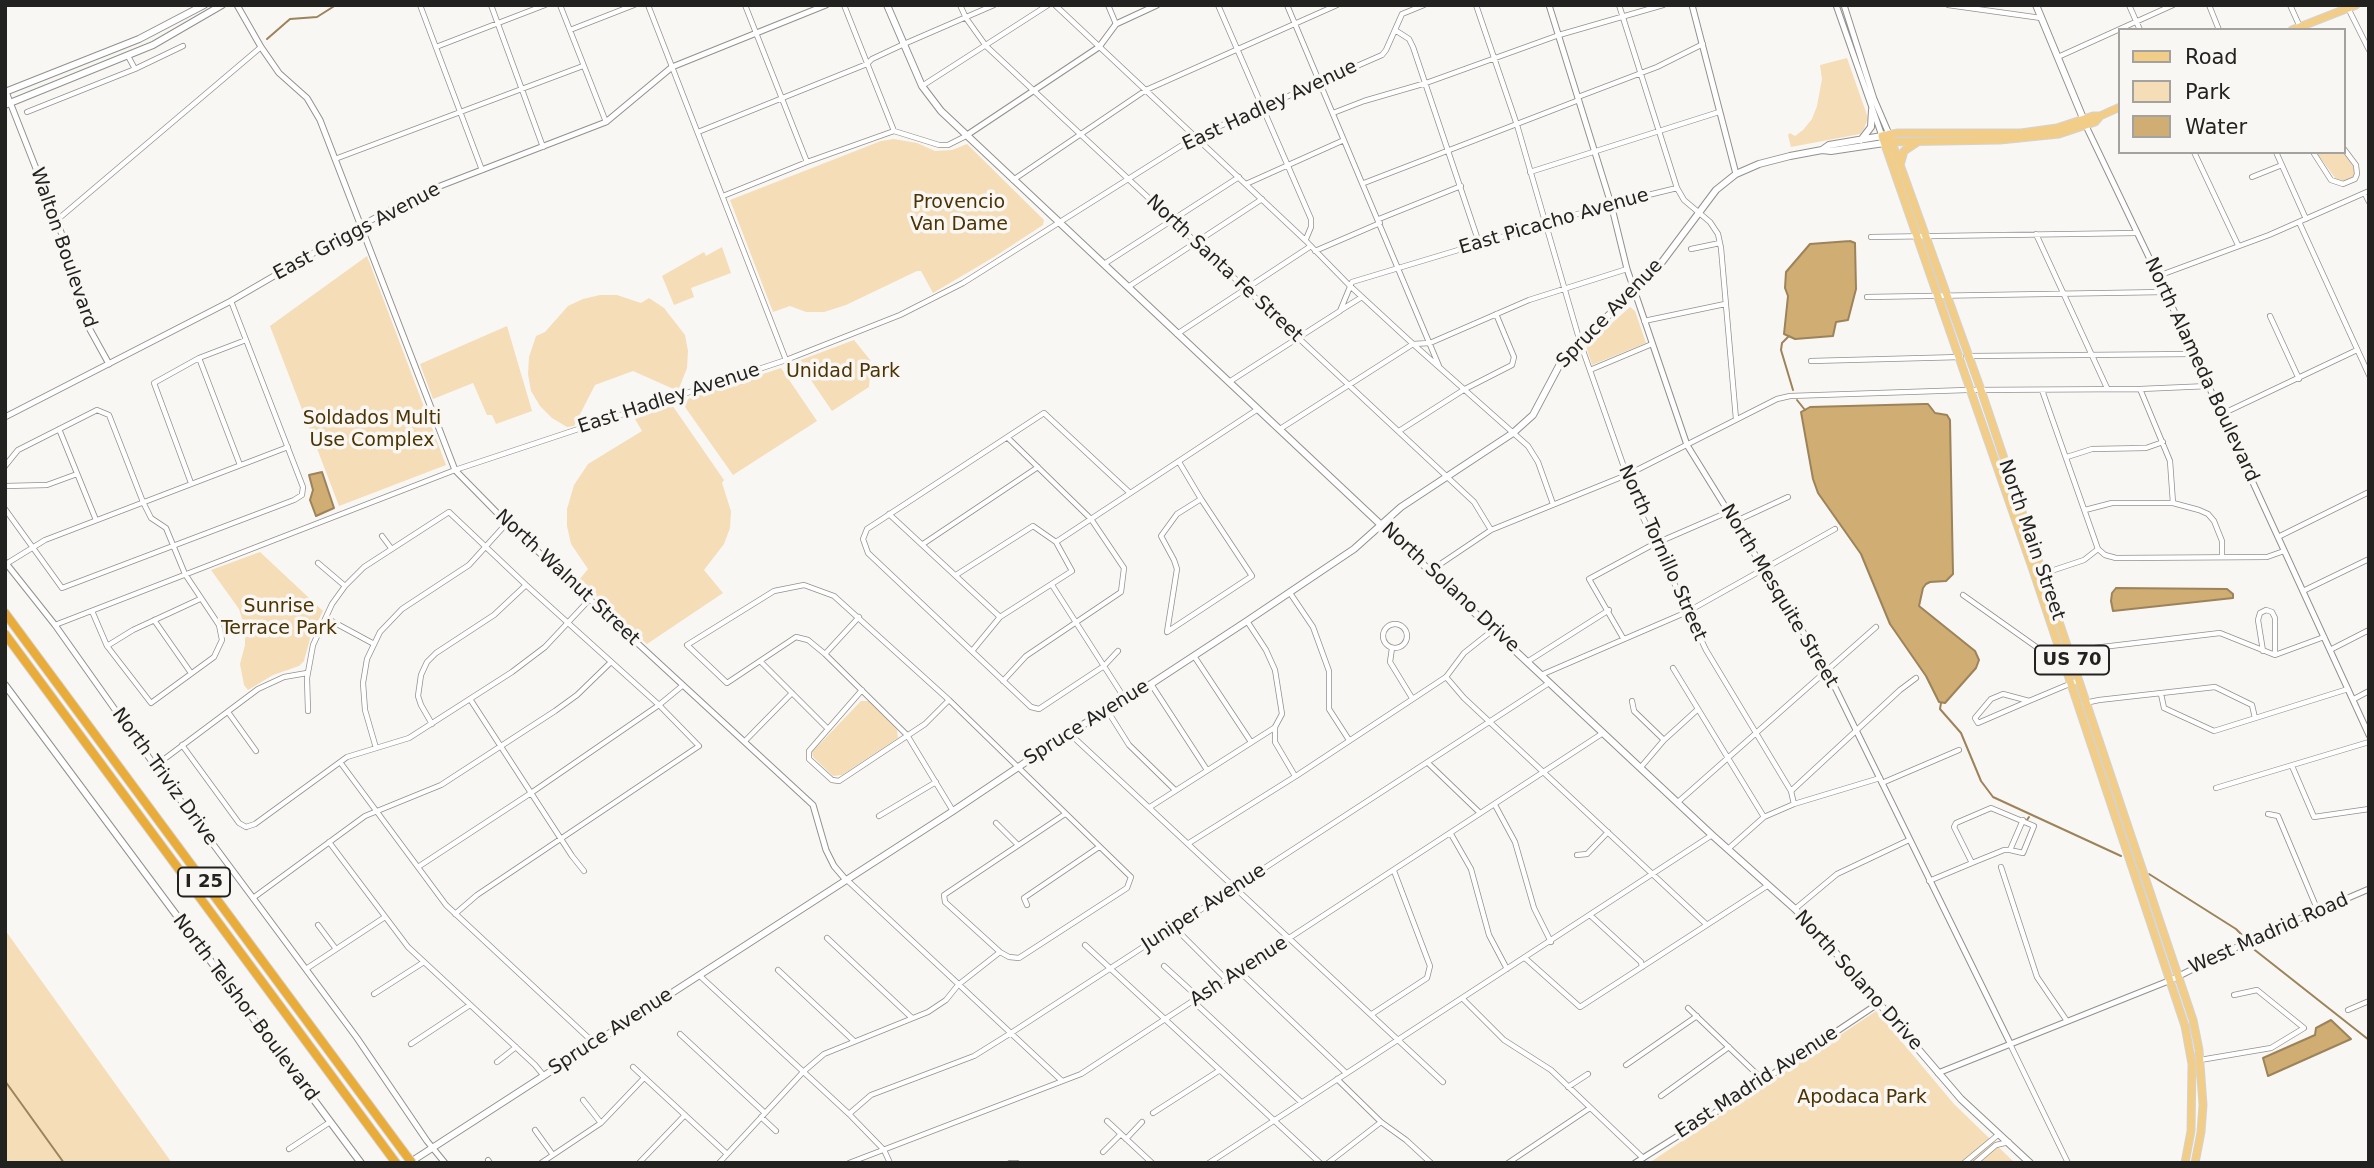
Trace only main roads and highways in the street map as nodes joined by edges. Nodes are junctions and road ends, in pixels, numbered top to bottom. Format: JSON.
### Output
{"nodes":[{"id":1,"x":204,"y":5,"type":"edge"},
{"id":2,"x":222,"y":5,"type":"edge"},
{"id":3,"x":887,"y":5,"type":"edge"},
{"id":4,"x":2036,"y":5,"type":"edge"},
{"id":5,"x":2356,"y":5,"type":"edge"},
{"id":6,"x":178,"y":20,"type":"junction"},
{"id":7,"x":184,"y":28,"type":"junction"},
{"id":8,"x":2296,"y":28,"type":"edge"},
{"id":9,"x":125,"y":45,"type":"junction"},
{"id":10,"x":128,"y":56,"type":"junction"},
{"id":11,"x":5,"y":92,"type":"edge"},
{"id":12,"x":8,"y":104,"type":"edge"},
{"id":13,"x":2118,"y":108,"type":"edge"},
{"id":14,"x":1872,"y":110,"type":"road end"},
{"id":15,"x":2085,"y":123,"type":"junction"},
{"id":16,"x":1886,"y":139,"type":"junction"},
{"id":17,"x":1861,"y":140,"type":"junction"},
{"id":18,"x":1923,"y":141,"type":"junction"},
{"id":19,"x":1822,"y":150,"type":"junction"},
{"id":20,"x":1900,"y":165,"type":"junction"},
{"id":21,"x":1922,"y":237,"type":"junction"},
{"id":22,"x":1943,"y":296,"type":"junction"},
{"id":23,"x":1382,"y":524,"type":"junction"},
{"id":24,"x":2039,"y":575,"type":"junction"},
{"id":25,"x":5,"y":613,"type":"edge"},
{"id":26,"x":5,"y":634,"type":"edge"},
{"id":27,"x":5,"y":685,"type":"edge"},
{"id":28,"x":2082,"y":704,"type":"junction"},
{"id":29,"x":2154,"y":900,"type":"junction"},
{"id":30,"x":2145,"y":903,"type":"junction"},
{"id":31,"x":2200,"y":1060,"type":"junction"},
{"id":32,"x":2192,"y":1064,"type":"junction"},
{"id":33,"x":394,"y":1160,"type":"edge"},
{"id":34,"x":361,"y":1163,"type":"edge"},
{"id":35,"x":410,"y":1163,"type":"edge"},
{"id":36,"x":2030,"y":1163,"type":"edge"},
{"id":37,"x":2185,"y":1163,"type":"edge"},
{"id":38,"x":2195,"y":1163,"type":"edge"}],
"edges":[{"from":1,"to":6,"type":"main road"},
{"from":2,"to":7,"type":"main road"},
{"from":3,"to":23,"type":"main road","name":"North Solano Drive"},
{"from":4,"to":15,"type":"main road","name":"North Alameda Boulevard"},
{"from":5,"to":8,"type":"main road"},
{"from":6,"to":7,"type":"main road"},
{"from":6,"to":9,"type":"main road"},
{"from":7,"to":10,"type":"main road"},
{"from":9,"to":10,"type":"main road"},
{"from":9,"to":11,"type":"main road"},
{"from":10,"to":12,"type":"main road"},
{"from":13,"to":15,"type":"main road"},
{"from":14,"to":17,"type":"main road"},
{"from":15,"to":16,"type":"main road"},
{"from":15,"to":18,"type":"main road"},
{"from":16,"to":17,"type":"main road"},
{"from":16,"to":18,"type":"main road"},
{"from":16,"to":19,"type":"main road"},
{"from":16,"to":20,"type":"main road","name":"North Main Street"},
{"from":16,"to":21,"type":"main road","name":"North Main Street","number":"US 70"},
{"from":17,"to":19,"type":"main road"},
{"from":18,"to":20,"type":"main road"},
{"from":19,"to":23,"type":"main road","name":"Spruce Avenue"},
{"from":20,"to":21,"type":"main road","name":"North Main Street","number":"US 70"},
{"from":21,"to":22,"type":"main road","name":"North Main Street","number":"US 70"},
{"from":22,"to":24,"type":"main road","name":"North Main Street","number":"US 70"},
{"from":22,"to":24,"type":"main road","name":"North Main Street","number":"US 70"},
{"from":23,"to":35,"type":"main road","name":"Spruce Avenue"},
{"from":23,"to":36,"type":"main road","name":"North Solano Drive"},
{"from":24,"to":28,"type":"main road","name":"North Main Street","number":"US 70"},
{"from":24,"to":28,"type":"main road","name":"North Main Street","number":"US 70"},
{"from":25,"to":35,"type":"highway","number":"I 25","bridge":true},
{"from":26,"to":33,"type":"highway","number":"I 25"},
{"from":27,"to":34,"type":"main road","name":"North Telshor Boulevard"},
{"from":28,"to":29,"type":"main road","name":"North Main Street","number":"US 70"},
{"from":28,"to":30,"type":"main road","name":"North Main Street","number":"US 70"},
{"from":29,"to":30,"type":"main road"},
{"from":29,"to":31,"type":"main road","name":"North Main Street","number":"US 70"},
{"from":30,"to":32,"type":"main road","name":"North Main Street","number":"US 70"},
{"from":31,"to":32,"type":"main road"},
{"from":31,"to":38,"type":"main road","name":"North Main Street","number":"US 70"},
{"from":32,"to":37,"type":"main road","name":"North Main Street","number":"US 70"}]}
